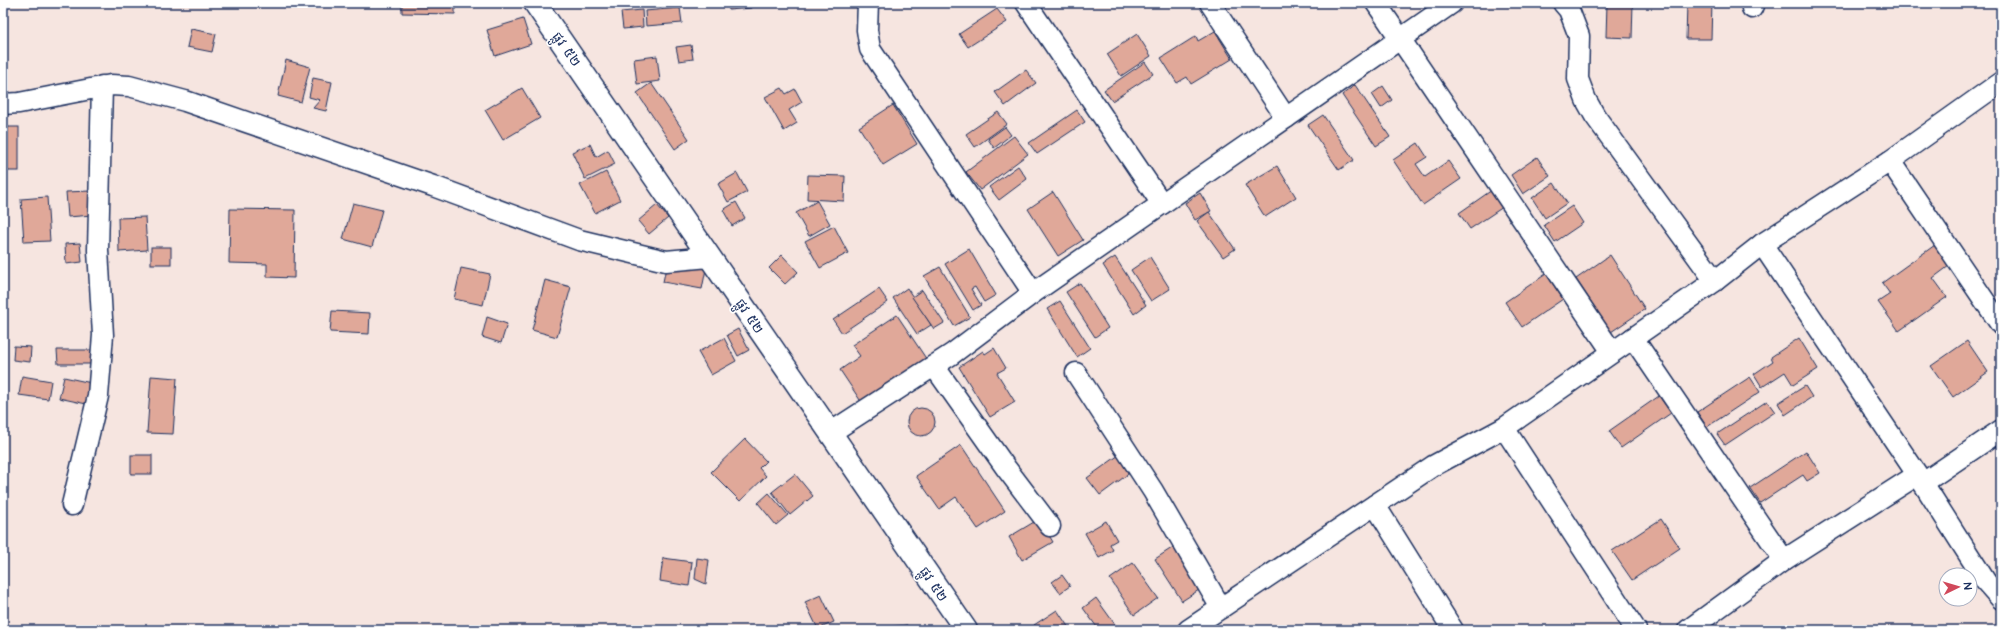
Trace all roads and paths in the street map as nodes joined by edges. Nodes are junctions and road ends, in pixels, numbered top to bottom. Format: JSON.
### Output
{"nodes":[{"id":1,"x":535,"y":3,"type":"edge"},
{"id":2,"x":868,"y":3,"type":"edge"},
{"id":3,"x":1026,"y":3,"type":"edge"},
{"id":4,"x":1210,"y":3,"type":"edge"},
{"id":5,"x":1376,"y":3,"type":"edge"},
{"id":6,"x":1452,"y":3,"type":"edge"},
{"id":7,"x":1563,"y":3,"type":"edge"},
{"id":8,"x":1400,"y":39,"type":"junction"},
{"id":9,"x":2001,"y":82,"type":"edge"},
{"id":10,"x":102,"y":86,"type":"junction"},
{"id":11,"x":3,"y":104,"type":"edge"},
{"id":12,"x":1286,"y":118,"type":"junction"},
{"id":13,"x":1890,"y":161,"type":"junction"},
{"id":14,"x":1162,"y":204,"type":"junction"},
{"id":15,"x":1762,"y":244,"type":"junction"},
{"id":16,"x":709,"y":257,"type":"junction"},
{"id":17,"x":1715,"y":281,"type":"junction"},
{"id":18,"x":1033,"y":293,"type":"junction"},
{"id":19,"x":2001,"y":325,"type":"edge"},
{"id":20,"x":1633,"y":338,"type":"junction"},
{"id":21,"x":1612,"y":352,"type":"junction"},
{"id":22,"x":934,"y":366,"type":"junction"},
{"id":23,"x":1076,"y":373,"type":"dead end"},
{"id":24,"x":1504,"y":428,"type":"junction"},
{"id":25,"x":2001,"y":430,"type":"edge"},
{"id":26,"x":830,"y":433,"type":"junction"},
{"id":27,"x":1920,"y":479,"type":"junction"},
{"id":28,"x":72,"y":505,"type":"dead end"},
{"id":29,"x":1375,"y":505,"type":"junction"},
{"id":30,"x":1050,"y":526,"type":"dead end"},
{"id":31,"x":1784,"y":560,"type":"junction"},
{"id":32,"x":2001,"y":599,"type":"edge"},
{"id":33,"x":1221,"y":608,"type":"junction"},
{"id":34,"x":966,"y":630,"type":"edge"},
{"id":35,"x":1188,"y":630,"type":"edge"},
{"id":36,"x":1453,"y":630,"type":"edge"},
{"id":37,"x":1636,"y":630,"type":"edge"},
{"id":38,"x":1688,"y":630,"type":"edge"}],
"edges":[{"from":1,"to":16,"type":"street","name":"ផ្លូវ ៥២"},
{"from":2,"to":18,"type":"street"},
{"from":3,"to":14,"type":"street"},
{"from":4,"to":12,"type":"street"},
{"from":5,"to":8,"type":"street"},
{"from":6,"to":8,"type":"street"},
{"from":7,"to":17,"type":"street"},
{"from":8,"to":12,"type":"street"},
{"from":8,"to":21,"type":"street"},
{"from":9,"to":13,"type":"street"},
{"from":10,"to":11,"type":"street"},
{"from":10,"to":16,"type":"street"},
{"from":10,"to":28,"type":"street"},
{"from":12,"to":14,"type":"street"},
{"from":13,"to":15,"type":"street"},
{"from":13,"to":19,"type":"street"},
{"from":14,"to":18,"type":"street"},
{"from":15,"to":17,"type":"street"},
{"from":15,"to":27,"type":"street"},
{"from":16,"to":26,"type":"street","name":"ផ្លូវ ៥២"},
{"from":17,"to":20,"type":"street"},
{"from":18,"to":22,"type":"street"},
{"from":20,"to":21,"type":"street"},
{"from":20,"to":31,"type":"street"},
{"from":21,"to":24,"type":"street"},
{"from":22,"to":26,"type":"street"},
{"from":22,"to":30,"type":"street"},
{"from":23,"to":33,"type":"street"},
{"from":24,"to":29,"type":"street"},
{"from":24,"to":37,"type":"street"},
{"from":25,"to":27,"type":"street"},
{"from":26,"to":34,"type":"street","name":"ផ្លូវ ៥២"},
{"from":27,"to":31,"type":"street"},
{"from":27,"to":32,"type":"street"},
{"from":29,"to":33,"type":"street"},
{"from":29,"to":36,"type":"street"},
{"from":31,"to":38,"type":"street"},
{"from":33,"to":35,"type":"street"}]}
